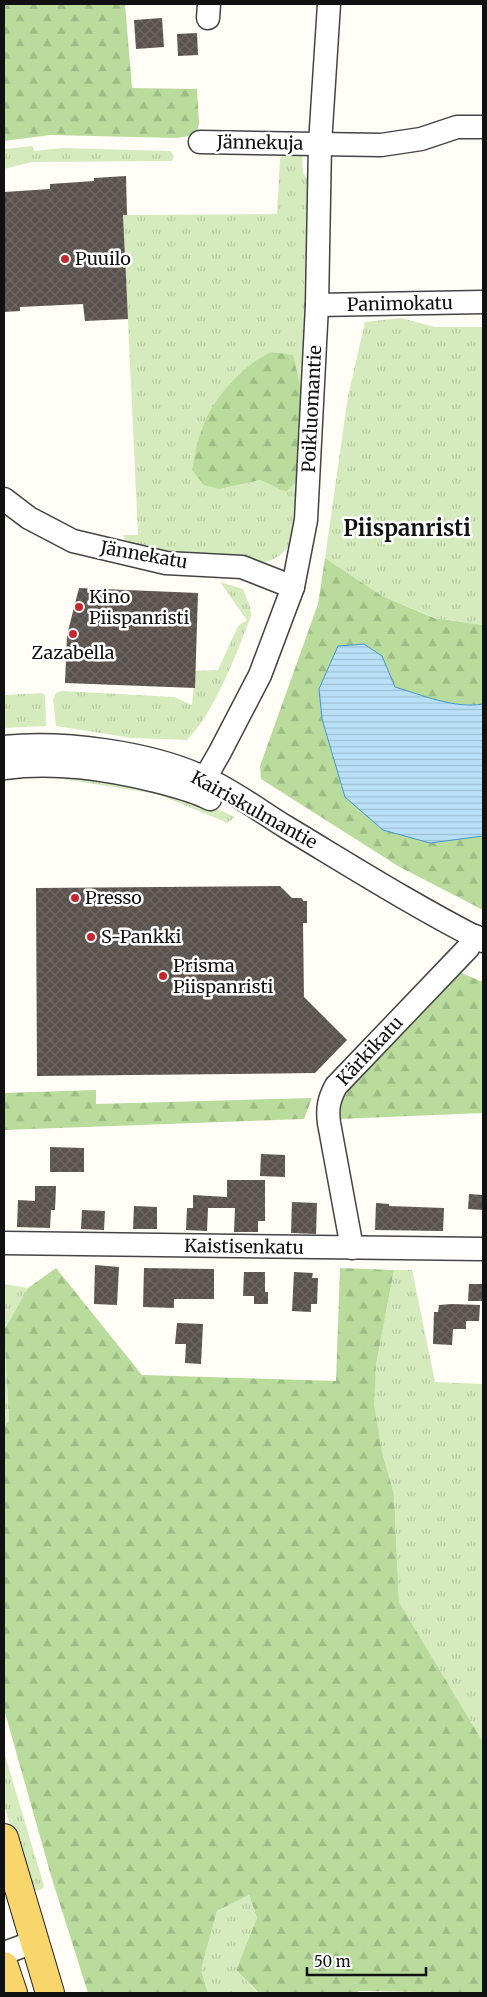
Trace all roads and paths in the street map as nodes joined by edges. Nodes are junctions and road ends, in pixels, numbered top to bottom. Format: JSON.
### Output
{"nodes":[{"id":1,"x":329,"y":4,"type":"edge"},
{"id":2,"x":483,"y":127,"type":"edge"},
{"id":3,"x":200,"y":142,"type":"dead end"},
{"id":4,"x":320,"y":144,"type":"junction"},
{"id":5,"x":483,"y":302,"type":"edge"},
{"id":6,"x":317,"y":305,"type":"junction"},
{"id":7,"x":4,"y":499,"type":"edge"},
{"id":8,"x":294,"y":587,"type":"junction"},
{"id":9,"x":4,"y":747,"type":"edge"},
{"id":10,"x":4,"y":768,"type":"edge"},
{"id":11,"x":201,"y":785,"type":"junction"},
{"id":12,"x":477,"y":945,"type":"edge"},
{"id":13,"x":4,"y":1243,"type":"edge"},
{"id":14,"x":352,"y":1248,"type":"junction"},
{"id":15,"x":483,"y":1249,"type":"edge"},
{"id":16,"x":4,"y":1838,"type":"edge"},
{"id":17,"x":34,"y":1942,"type":"junction"},
{"id":18,"x":4,"y":1953,"type":"edge"},
{"id":19,"x":4,"y":1966,"type":"edge"},
{"id":20,"x":13,"y":1993,"type":"edge"},
{"id":21,"x":50,"y":1993,"type":"edge"}],
"edges":[{"from":1,"to":4,"type":"street","name":"Poikluomantie"},
{"from":2,"to":4,"type":"street","name":"Jännekuja"},
{"from":3,"to":4,"type":"street","name":"Jännekuja"},
{"from":4,"to":6,"type":"street","name":"Poikluomantie"},
{"from":5,"to":6,"type":"street","name":"Panimokatu"},
{"from":6,"to":8,"type":"street","name":"Poikluomantie"},
{"from":7,"to":8,"type":"street","name":"Jännekatu"},
{"from":8,"to":11,"type":"street","name":"Poikluomantie"},
{"from":9,"to":11,"type":"street","name":"Kairiskulmantie"},
{"from":10,"to":11,"type":"street","name":"Kairiskulmantie"},
{"from":11,"to":12,"type":"street","name":"Kairiskulmantie"},
{"from":12,"to":14,"type":"street","name":"Kärkikatu"},
{"from":13,"to":14,"type":"street","name":"Kaistisenkatu"},
{"from":14,"to":15,"type":"street","name":"Kaistisenkatu"},
{"from":16,"to":17,"type":"main road"},
{"from":17,"to":18,"type":"street"},
{"from":17,"to":21,"type":"main road"},
{"from":19,"to":20,"type":"main road"}]}
